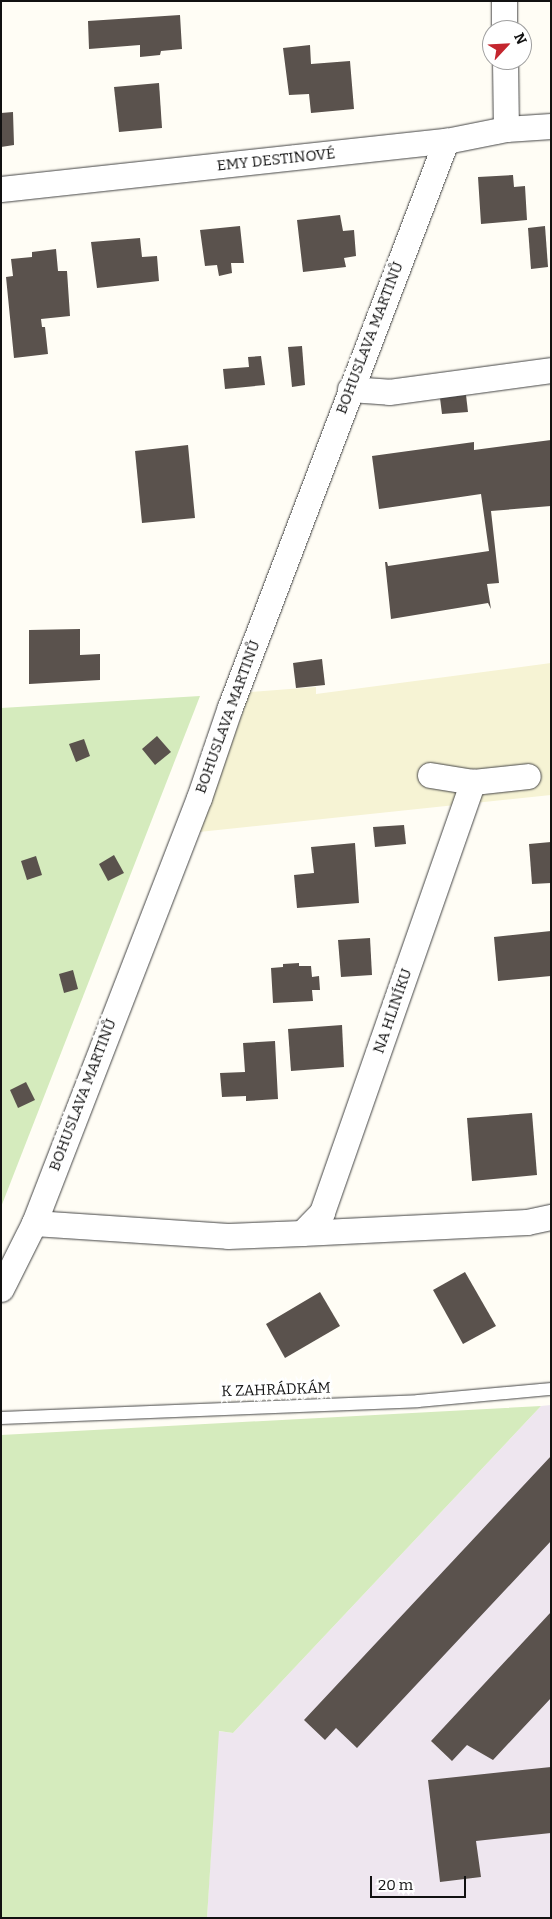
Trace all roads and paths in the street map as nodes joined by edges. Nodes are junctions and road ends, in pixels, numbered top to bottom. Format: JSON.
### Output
{"nodes":[{"id":1,"x":504,"y":1,"type":"edge"},
{"id":2,"x":504,"y":20,"type":"edge"},
{"id":3,"x":505,"y":70,"type":"edge"},
{"id":4,"x":551,"y":126,"type":"edge"},
{"id":5,"x":506,"y":129,"type":"junction"},
{"id":6,"x":446,"y":142,"type":"junction"},
{"id":7,"x":1,"y":189,"type":"edge"},
{"id":8,"x":551,"y":370,"type":"edge"},
{"id":9,"x":350,"y":388,"type":"junction"},
{"id":10,"x":430,"y":775,"type":"dead end"},
{"id":11,"x":528,"y":776,"type":"dead end"},
{"id":12,"x":473,"y":782,"type":"junction"},
{"id":13,"x":551,"y":1217,"type":"edge"},
{"id":14,"x":34,"y":1223,"type":"junction"},
{"id":15,"x":302,"y":1233,"type":"junction"},
{"id":16,"x":1,"y":1289,"type":"edge"},
{"id":17,"x":551,"y":1389,"type":"edge"},
{"id":18,"x":1,"y":1418,"type":"edge"}],
"edges":[{"from":1,"to":2,"type":"street"},
{"from":3,"to":5,"type":"street"},
{"from":4,"to":5,"type":"street","name":"EMY DESTINOVÉ"},
{"from":5,"to":6,"type":"street","name":"EMY DESTINOVÉ"},
{"from":6,"to":7,"type":"street","name":"EMY DESTINOVÉ"},
{"from":6,"to":9,"type":"street","name":"BOHUSLAVA MARTINŮ"},
{"from":8,"to":9,"type":"street"},
{"from":9,"to":14,"type":"street","name":"BOHUSLAVA MARTINŮ"},
{"from":10,"to":12,"type":"street"},
{"from":11,"to":12,"type":"street"},
{"from":12,"to":15,"type":"street","name":"NA HLINÍKU"},
{"from":13,"to":15,"type":"street"},
{"from":14,"to":15,"type":"street"},
{"from":14,"to":16,"type":"street","name":"BOHUSLAVA MARTINŮ"},
{"from":17,"to":18,"type":"lane","name":"K ZAHRÁDKÁM"}]}
